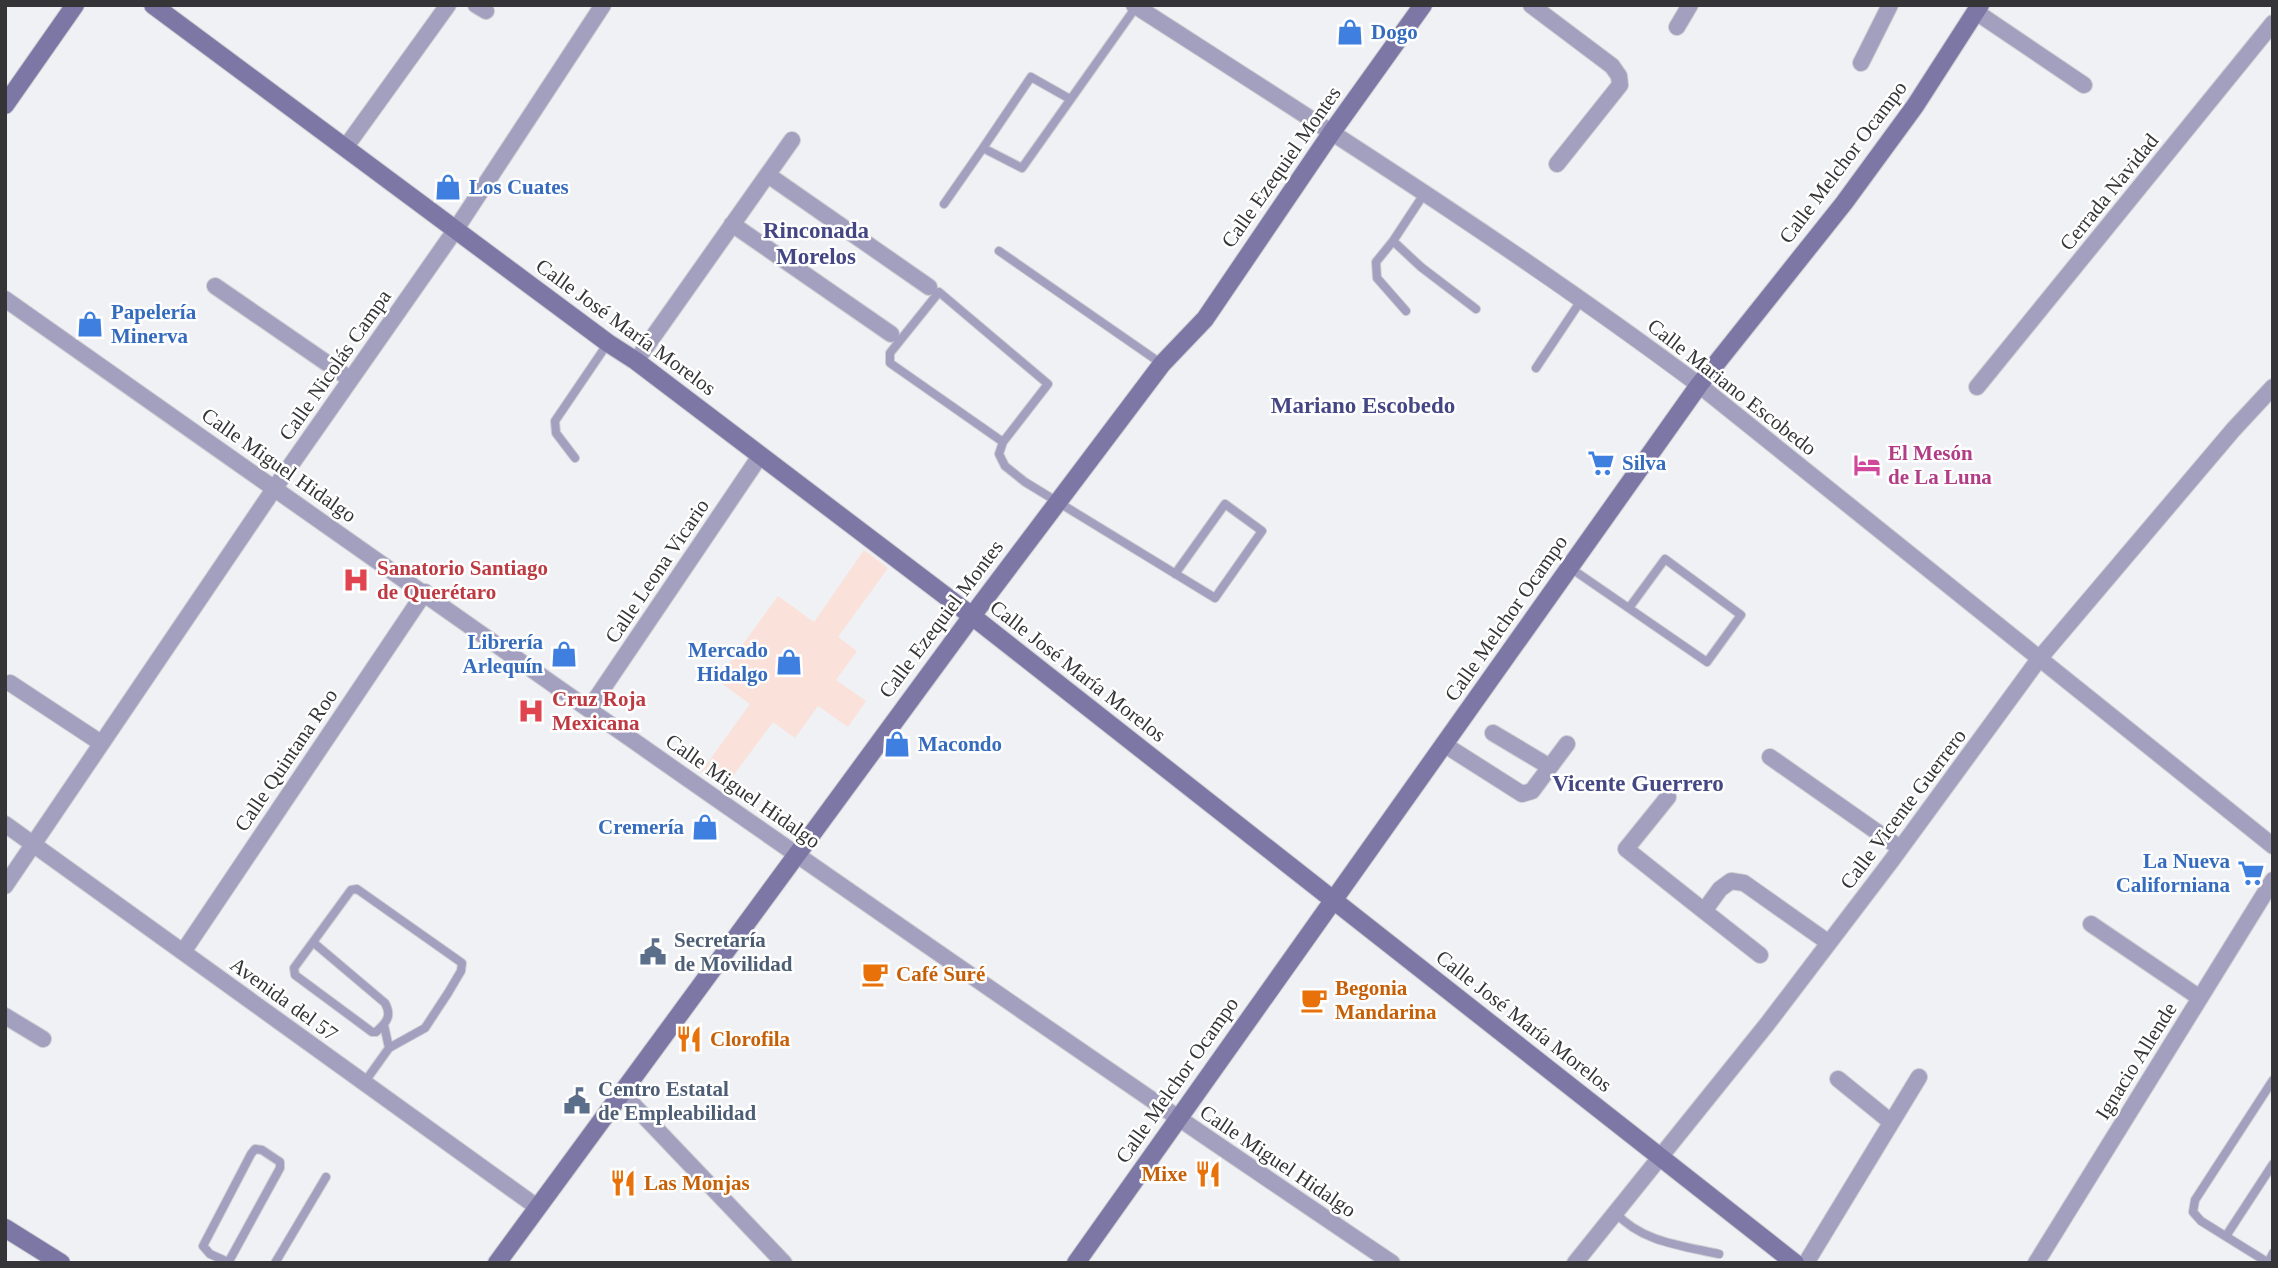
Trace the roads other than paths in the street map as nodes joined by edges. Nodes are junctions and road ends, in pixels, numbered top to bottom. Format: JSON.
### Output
{"nodes":[{"id":1,"x":75,"y":5,"type":"edge"},
{"id":2,"x":153,"y":5,"type":"edge"},
{"id":3,"x":448,"y":5,"type":"edge"},
{"id":4,"x":603,"y":5,"type":"edge"},
{"id":5,"x":1423,"y":5,"type":"edge"},
{"id":6,"x":1531,"y":5,"type":"edge"},
{"id":7,"x":1690,"y":5,"type":"edge"},
{"id":8,"x":1890,"y":5,"type":"edge"},
{"id":9,"x":1135,"y":6,"type":"edge"},
{"id":10,"x":1978,"y":9,"type":"edge"},
{"id":11,"x":2273,"y":23,"type":"edge"},
{"id":12,"x":1677,"y":27,"type":"dead end"},
{"id":13,"x":1861,"y":63,"type":"dead end"},
{"id":14,"x":2084,"y":85,"type":"dead end"},
{"id":15,"x":1070,"y":99,"type":"junction"},
{"id":16,"x":5,"y":105,"type":"edge"},
{"id":17,"x":1332,"y":132,"type":"junction"},
{"id":18,"x":792,"y":141,"type":"dead end"},
{"id":19,"x":345,"y":148,"type":"junction"},
{"id":20,"x":983,"y":148,"type":"junction"},
{"id":21,"x":1557,"y":164,"type":"dead end"},
{"id":22,"x":768,"y":175,"type":"junction"},
{"id":23,"x":1424,"y":194,"type":"junction"},
{"id":24,"x":944,"y":204,"type":"dead end"},
{"id":25,"x":732,"y":224,"type":"junction"},
{"id":26,"x":456,"y":229,"type":"junction"},
{"id":27,"x":1393,"y":241,"type":"junction"},
{"id":28,"x":999,"y":251,"type":"dead end"},
{"id":29,"x":215,"y":286,"type":"dead end"},
{"id":30,"x":929,"y":287,"type":"dead end"},
{"id":31,"x":5,"y":299,"type":"edge"},
{"id":32,"x":1582,"y":299,"type":"junction"},
{"id":33,"x":1476,"y":309,"type":"dead end"},
{"id":34,"x":1406,"y":311,"type":"dead end"},
{"id":35,"x":891,"y":334,"type":"dead end"},
{"id":36,"x":608,"y":343,"type":"junction"},
{"id":37,"x":636,"y":361,"type":"junction"},
{"id":38,"x":1162,"y":364,"type":"junction"},
{"id":39,"x":1536,"y":368,"type":"dead end"},
{"id":40,"x":350,"y":379,"type":"junction"},
{"id":41,"x":1699,"y":385,"type":"junction"},
{"id":42,"x":1977,"y":387,"type":"dead end"},
{"id":43,"x":2273,"y":387,"type":"edge"},
{"id":44,"x":1003,"y":442,"type":"junction"},
{"id":45,"x":760,"y":456,"type":"junction"},
{"id":46,"x":575,"y":458,"type":"dead end"},
{"id":47,"x":274,"y":489,"type":"junction"},
{"id":48,"x":1058,"y":502,"type":"junction"},
{"id":49,"x":1569,"y":567,"type":"junction"},
{"id":50,"x":1175,"y":574,"type":"junction"},
{"id":51,"x":425,"y":593,"type":"junction"},
{"id":52,"x":1629,"y":608,"type":"junction"},
{"id":53,"x":972,"y":615,"type":"junction"},
{"id":54,"x":2039,"y":659,"type":"junction"},
{"id":55,"x":10,"y":683,"type":"dead end"},
{"id":56,"x":589,"y":709,"type":"junction"},
{"id":57,"x":1493,"y":733,"type":"dead end"},
{"id":58,"x":101,"y":743,"type":"junction"},
{"id":59,"x":1567,"y":744,"type":"dead end"},
{"id":60,"x":1445,"y":745,"type":"junction"},
{"id":61,"x":1770,"y":757,"type":"dead end"},
{"id":62,"x":1550,"y":767,"type":"junction"},
{"id":63,"x":1668,"y":797,"type":"dead end"},
{"id":64,"x":5,"y":824,"type":"edge"},
{"id":65,"x":33,"y":844,"type":"junction"},
{"id":66,"x":2273,"y":846,"type":"edge"},
{"id":67,"x":1900,"y":848,"type":"junction"},
{"id":68,"x":795,"y":854,"type":"junction"},
{"id":69,"x":2273,"y":880,"type":"edge"},
{"id":70,"x":5,"y":886,"type":"edge"},
{"id":71,"x":1333,"y":901,"type":"junction"},
{"id":72,"x":1704,"y":911,"type":"junction"},
{"id":73,"x":2091,"y":924,"type":"dead end"},
{"id":74,"x":314,"y":943,"type":"junction"},
{"id":75,"x":1829,"y":943,"type":"junction"},
{"id":76,"x":183,"y":952,"type":"junction"},
{"id":77,"x":1760,"y":955,"type":"dead end"},
{"id":78,"x":2200,"y":998,"type":"junction"},
{"id":79,"x":5,"y":1016,"type":"edge"},
{"id":80,"x":384,"y":1025,"type":"junction"},
{"id":81,"x":43,"y":1039,"type":"dead end"},
{"id":82,"x":389,"y":1048,"type":"junction"},
{"id":83,"x":1919,"y":1077,"type":"dead end"},
{"id":84,"x":1838,"y":1079,"type":"dead end"},
{"id":85,"x":2273,"y":1080,"type":"edge"},
{"id":86,"x":364,"y":1083,"type":"junction"},
{"id":87,"x":621,"y":1092,"type":"junction"},
{"id":88,"x":1178,"y":1119,"type":"junction"},
{"id":89,"x":1891,"y":1122,"type":"junction"},
{"id":90,"x":1661,"y":1157,"type":"junction"},
{"id":91,"x":2273,"y":1164,"type":"edge"},
{"id":92,"x":326,"y":1177,"type":"dead end"},
{"id":93,"x":537,"y":1207,"type":"junction"},
{"id":94,"x":1616,"y":1213,"type":"junction"},
{"id":95,"x":5,"y":1228,"type":"edge"},
{"id":96,"x":2226,"y":1236,"type":"junction"},
{"id":97,"x":2273,"y":1253,"type":"edge"},
{"id":98,"x":1719,"y":1254,"type":"dead end"},
{"id":99,"x":228,"y":1262,"type":"edge"},
{"id":100,"x":2267,"y":1262,"type":"edge"},
{"id":101,"x":61,"y":1263,"type":"edge"},
{"id":102,"x":275,"y":1263,"type":"edge"},
{"id":103,"x":498,"y":1263,"type":"edge"},
{"id":104,"x":784,"y":1263,"type":"edge"},
{"id":105,"x":1076,"y":1263,"type":"edge"},
{"id":106,"x":1392,"y":1263,"type":"edge"},
{"id":107,"x":1575,"y":1263,"type":"edge"},
{"id":108,"x":1795,"y":1263,"type":"edge"},
{"id":109,"x":1805,"y":1263,"type":"edge"},
{"id":110,"x":2036,"y":1263,"type":"edge"}],
"edges":[{"from":1,"to":16,"type":"street"},
{"from":2,"to":19,"type":"street","name":"Calle José María Morelos"},
{"from":3,"to":19,"type":"street"},
{"from":4,"to":26,"type":"street","name":"Calle Nicolás Campa"},
{"from":5,"to":17,"type":"street","name":"Calle Ezequiel Montes"},
{"from":6,"to":21,"type":"street"},
{"from":7,"to":12,"type":"street"},
{"from":8,"to":13,"type":"street"},
{"from":9,"to":15,"type":"lane"},
{"from":9,"to":17,"type":"street","name":"Calle Mariano Escobedo"},
{"from":10,"to":14,"type":"street"},
{"from":10,"to":41,"type":"street","name":"Calle Melchor Ocampo"},
{"from":11,"to":42,"type":"street","name":"Cerrada Navidad"},
{"from":15,"to":20,"type":"lane"},
{"from":15,"to":20,"type":"lane"},
{"from":17,"to":23,"type":"street","name":"Calle Mariano Escobedo"},
{"from":17,"to":38,"type":"street","name":"Calle Ezequiel Montes"},
{"from":18,"to":22,"type":"street"},
{"from":19,"to":26,"type":"street","name":"Calle José María Morelos"},
{"from":20,"to":24,"type":"lane"},
{"from":22,"to":25,"type":"street"},
{"from":22,"to":30,"type":"street"},
{"from":23,"to":27,"type":"lane"},
{"from":23,"to":32,"type":"street","name":"Calle Mariano Escobedo"},
{"from":25,"to":35,"type":"street"},
{"from":25,"to":37,"type":"street"},
{"from":26,"to":36,"type":"street","name":"Calle José María Morelos"},
{"from":26,"to":40,"type":"street","name":"Calle Nicolás Campa"},
{"from":27,"to":33,"type":"lane"},
{"from":27,"to":34,"type":"lane"},
{"from":28,"to":38,"type":"lane"},
{"from":29,"to":40,"type":"street"},
{"from":31,"to":47,"type":"street","name":"Calle Miguel Hidalgo"},
{"from":32,"to":39,"type":"lane"},
{"from":32,"to":41,"type":"street","name":"Calle Mariano Escobedo"},
{"from":36,"to":37,"type":"street","name":"Calle José María Morelos"},
{"from":36,"to":46,"type":"lane"},
{"from":37,"to":45,"type":"street","name":"Calle José María Morelos"},
{"from":38,"to":48,"type":"street","name":"Calle Ezequiel Montes"},
{"from":40,"to":47,"type":"street","name":"Calle Nicolás Campa"},
{"from":41,"to":49,"type":"street","name":"Calle Melchor Ocampo"},
{"from":41,"to":54,"type":"street","name":"Calle Mariano Escobedo"},
{"from":43,"to":54,"type":"street","name":"Calle Vicente Guerrero"},
{"from":44,"to":44,"type":"lane"},
{"from":44,"to":48,"type":"lane"},
{"from":45,"to":53,"type":"street","name":"Calle José María Morelos"},
{"from":45,"to":56,"type":"street","name":"Calle Leona Vicario"},
{"from":47,"to":51,"type":"street","name":"Calle Miguel Hidalgo"},
{"from":47,"to":58,"type":"street","name":"Calle Nicolás Campa"},
{"from":48,"to":50,"type":"lane"},
{"from":48,"to":53,"type":"street","name":"Calle Ezequiel Montes"},
{"from":49,"to":52,"type":"lane"},
{"from":49,"to":60,"type":"street","name":"Calle Melchor Ocampo"},
{"from":50,"to":50,"type":"lane"},
{"from":51,"to":56,"type":"street","name":"Calle Miguel Hidalgo"},
{"from":51,"to":76,"type":"street","name":"Calle Quintana Roo"},
{"from":52,"to":52,"type":"lane"},
{"from":53,"to":68,"type":"street","name":"Calle Ezequiel Montes"},
{"from":53,"to":71,"type":"street","name":"Calle José María Morelos"},
{"from":54,"to":66,"type":"street","name":"Calle Mariano Escobedo"},
{"from":54,"to":67,"type":"street","name":"Calle Vicente Guerrero"},
{"from":55,"to":58,"type":"street"},
{"from":56,"to":68,"type":"street","name":"Calle Miguel Hidalgo"},
{"from":57,"to":62,"type":"street"},
{"from":58,"to":65,"type":"street","name":"Calle Nicolás Campa"},
{"from":59,"to":62,"type":"street"},
{"from":60,"to":62,"type":"street"},
{"from":60,"to":71,"type":"street","name":"Calle Melchor Ocampo"},
{"from":61,"to":67,"type":"street"},
{"from":63,"to":72,"type":"street"},
{"from":64,"to":65,"type":"street","name":"Avenida del 57"},
{"from":65,"to":70,"type":"street","name":"Calle Nicolás Campa"},
{"from":65,"to":76,"type":"street","name":"Avenida del 57"},
{"from":67,"to":75,"type":"street","name":"Calle Vicente Guerrero"},
{"from":68,"to":87,"type":"street","name":"Calle Ezequiel Montes"},
{"from":68,"to":88,"type":"street","name":"Calle Miguel Hidalgo"},
{"from":69,"to":78,"type":"street","name":"Ignacio Allende"},
{"from":71,"to":88,"type":"street","name":"Calle Melchor Ocampo"},
{"from":71,"to":90,"type":"street","name":"Calle José María Morelos"},
{"from":72,"to":75,"type":"street"},
{"from":72,"to":77,"type":"street"},
{"from":73,"to":78,"type":"street"},
{"from":74,"to":80,"type":"lane"},
{"from":74,"to":80,"type":"lane"},
{"from":74,"to":82,"type":"lane"},
{"from":75,"to":90,"type":"street","name":"Calle Vicente Guerrero"},
{"from":76,"to":86,"type":"street","name":"Avenida del 57"},
{"from":78,"to":110,"type":"street","name":"Ignacio Allende"},
{"from":79,"to":81,"type":"street"},
{"from":80,"to":82,"type":"lane"},
{"from":82,"to":86,"type":"lane"},
{"from":83,"to":89,"type":"street"},
{"from":84,"to":89,"type":"street"},
{"from":85,"to":96,"type":"lane"},
{"from":86,"to":93,"type":"street","name":"Avenida del 57"},
{"from":87,"to":93,"type":"street","name":"Calle Ezequiel Montes"},
{"from":87,"to":104,"type":"street"},
{"from":88,"to":105,"type":"street","name":"Calle Melchor Ocampo"},
{"from":88,"to":106,"type":"street","name":"Calle Miguel Hidalgo"},
{"from":89,"to":109,"type":"street"},
{"from":90,"to":94,"type":"street","name":"Calle Vicente Guerrero"},
{"from":90,"to":108,"type":"street","name":"Calle José María Morelos"},
{"from":91,"to":96,"type":"lane"},
{"from":92,"to":102,"type":"lane"},
{"from":93,"to":103,"type":"street","name":"Calle Ezequiel Montes"},
{"from":94,"to":98,"type":"lane"},
{"from":94,"to":107,"type":"street","name":"Calle Vicente Guerrero"},
{"from":95,"to":101,"type":"street"},
{"from":96,"to":100,"type":"lane"},
{"from":97,"to":100,"type":"lane"},
{"from":99,"to":99,"type":"lane"}]}
